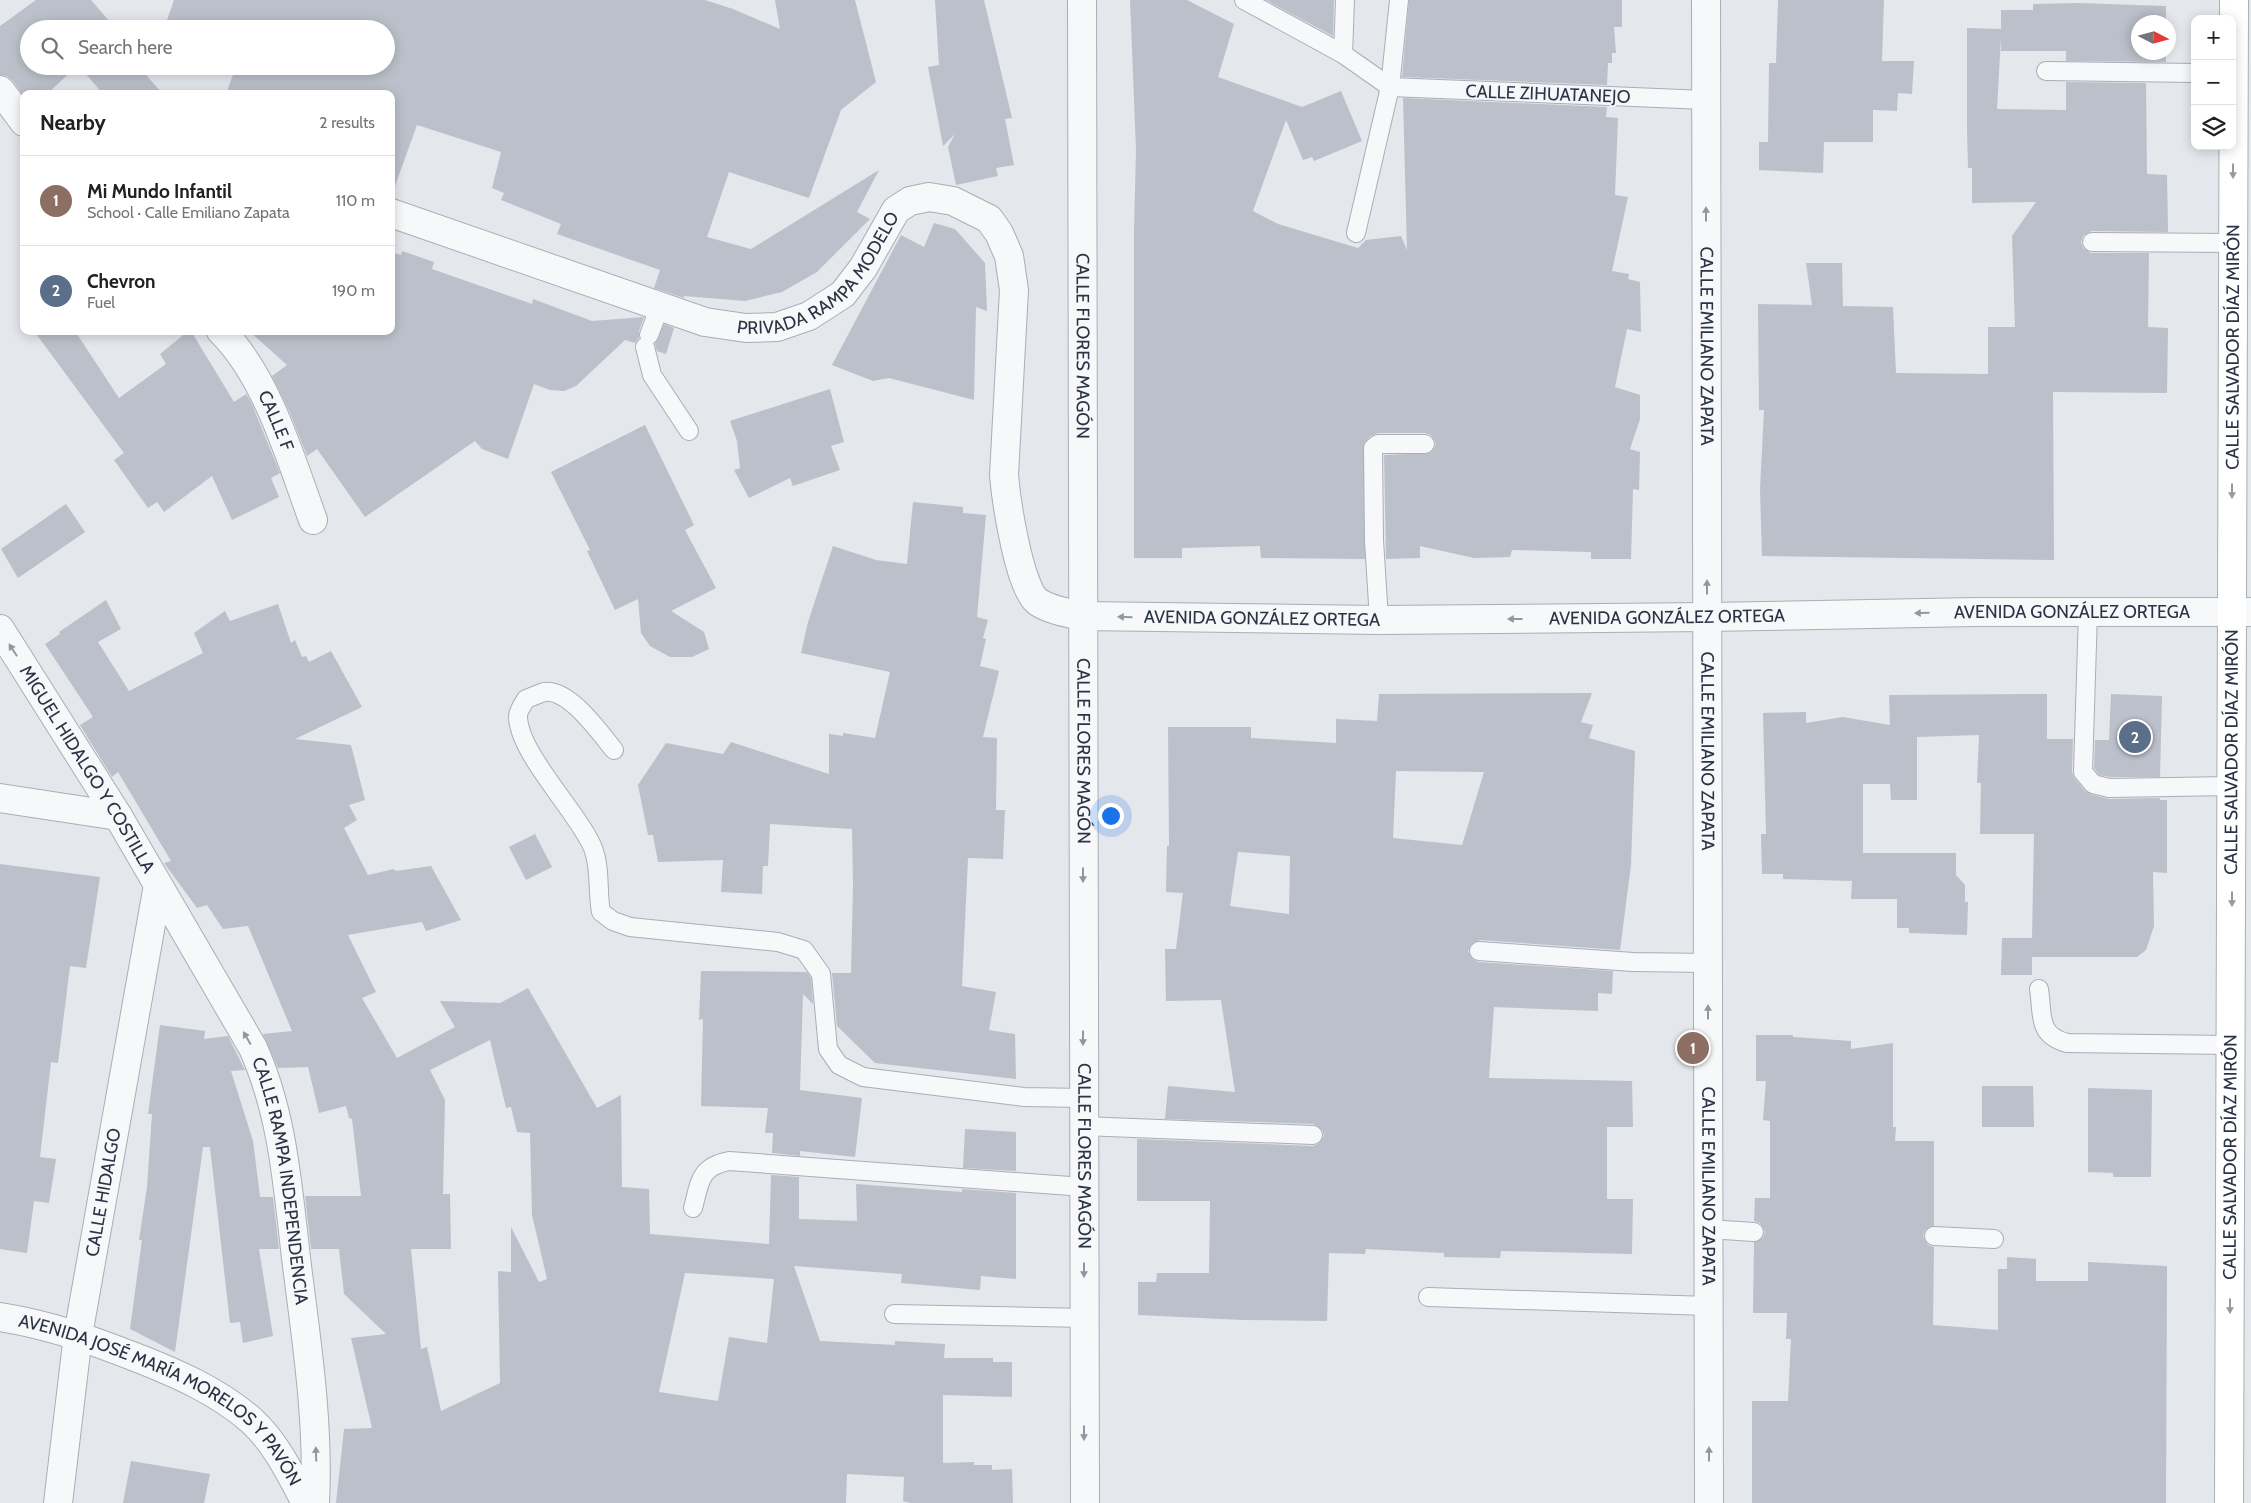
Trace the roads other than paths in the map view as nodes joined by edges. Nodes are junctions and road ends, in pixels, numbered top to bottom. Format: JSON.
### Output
{"nodes":[{"id":1,"x":1082,"y":0,"type":"edge"},
{"id":2,"x":1244,"y":0,"type":"edge"},
{"id":3,"x":1345,"y":0,"type":"edge"},
{"id":4,"x":1399,"y":0,"type":"edge"},
{"id":5,"x":1706,"y":0,"type":"edge"},
{"id":6,"x":2234,"y":0,"type":"edge"},
{"id":7,"x":1343,"y":54,"type":"junction"},
{"id":8,"x":2233,"y":60,"type":"edge"},
{"id":9,"x":2046,"y":71,"type":"dead end"},
{"id":10,"x":2191,"y":73,"type":"edge"},
{"id":11,"x":1390,"y":87,"type":"junction"},
{"id":12,"x":0,"y":90,"type":"edge"},
{"id":13,"x":1706,"y":100,"type":"junction"},
{"id":14,"x":2234,"y":105,"type":"edge"},
{"id":15,"x":20,"y":117,"type":"edge"},
{"id":16,"x":395,"y":214,"type":"edge"},
{"id":17,"x":1356,"y":233,"type":"dead end"},
{"id":18,"x":2092,"y":242,"type":"dead end"},
{"id":19,"x":2239,"y":260,"type":"edge"},
{"id":20,"x":660,"y":306,"type":"junction"},
{"id":21,"x":224,"y":335,"type":"edge"},
{"id":22,"x":689,"y":432,"type":"dead end"},
{"id":23,"x":1425,"y":444,"type":"dead end"},
{"id":24,"x":312,"y":520,"type":"dead end"},
{"id":25,"x":2088,"y":612,"type":"junction"},
{"id":26,"x":2242,"y":612,"type":"edge"},
{"id":27,"x":1082,"y":616,"type":"junction"},
{"id":28,"x":1707,"y":617,"type":"junction"},
{"id":29,"x":1379,"y":620,"type":"junction"},
{"id":30,"x":0,"y":630,"type":"edge"},
{"id":31,"x":614,"y":750,"type":"dead end"},
{"id":32,"x":2232,"y":786,"type":"junction"},
{"id":33,"x":0,"y":798,"type":"edge"},
{"id":34,"x":118,"y":816,"type":"junction"},
{"id":35,"x":158,"y":885,"type":"junction"},
{"id":36,"x":1479,"y":951,"type":"dead end"},
{"id":37,"x":1708,"y":963,"type":"junction"},
{"id":38,"x":2039,"y":989,"type":"dead end"},
{"id":39,"x":2231,"y":1045,"type":"junction"},
{"id":40,"x":1083,"y":1098,"type":"junction"},
{"id":41,"x":1083,"y":1126,"type":"junction"},
{"id":42,"x":1313,"y":1135,"type":"dead end"},
{"id":43,"x":1084,"y":1187,"type":"junction"},
{"id":44,"x":693,"y":1208,"type":"dead end"},
{"id":45,"x":1708,"y":1229,"type":"junction"},
{"id":46,"x":1754,"y":1232,"type":"dead end"},
{"id":47,"x":1934,"y":1236,"type":"dead end"},
{"id":48,"x":1994,"y":1239,"type":"dead end"},
{"id":49,"x":1428,"y":1297,"type":"dead end"},
{"id":50,"x":1708,"y":1306,"type":"junction"},
{"id":51,"x":894,"y":1314,"type":"dead end"},
{"id":52,"x":0,"y":1317,"type":"edge"},
{"id":53,"x":1084,"y":1318,"type":"junction"},
{"id":54,"x":78,"y":1335,"type":"junction"},
{"id":55,"x":58,"y":1503,"type":"edge"},
{"id":56,"x":306,"y":1503,"type":"edge"},
{"id":57,"x":314,"y":1503,"type":"edge"},
{"id":58,"x":1085,"y":1503,"type":"edge"},
{"id":59,"x":1709,"y":1503,"type":"edge"},
{"id":60,"x":2229,"y":1503,"type":"edge"}],
"edges":[{"from":1,"to":27,"type":"street","name":"CALLE FLORES MAGÓN"},
{"from":2,"to":7,"type":"lane"},
{"from":3,"to":7,"type":"lane"},
{"from":4,"to":11,"type":"lane"},
{"from":5,"to":13,"type":"street","name":"CALLE EMILIANO ZAPATA"},
{"from":6,"to":8,"type":"main road","name":"CALLE SALVADOR DÍAZ MIRÓN"},
{"from":7,"to":11,"type":"lane"},
{"from":9,"to":10,"type":"lane"},
{"from":11,"to":13,"type":"lane","name":"CALLE ZIHUATANEJO"},
{"from":11,"to":17,"type":"lane"},
{"from":12,"to":15,"type":"street"},
{"from":28,"to":13,"type":"street","name":"CALLE EMILIANO ZAPATA","one_way":true},
{"from":14,"to":19,"type":"main road","name":"CALLE SALVADOR DÍAZ MIRÓN","one_way":true},
{"from":16,"to":20,"type":"street","name":"PRIVADA RAMPA MODELO"},
{"from":18,"to":19,"type":"lane"},
{"from":19,"to":26,"type":"main road","name":"CALLE SALVADOR DÍAZ MIRÓN","one_way":true},
{"from":20,"to":22,"type":"lane"},
{"from":20,"to":27,"type":"street","name":"PRIVADA RAMPA MODELO"},
{"from":21,"to":24,"type":"street","name":"CALLE F"},
{"from":23,"to":29,"type":"lane"},
{"from":25,"to":26,"type":"street","name":"AVENIDA GONZÁLEZ ORTEGA"},
{"from":25,"to":28,"type":"street","name":"AVENIDA GONZÁLEZ ORTEGA","one_way":true},
{"from":25,"to":32,"type":"lane"},
{"from":26,"to":32,"type":"main road","name":"CALLE SALVADOR DÍAZ MIRÓN"},
{"from":29,"to":27,"type":"street","name":"AVENIDA GONZÁLEZ ORTEGA","one_way":true},
{"from":27,"to":40,"type":"street","name":"CALLE FLORES MAGÓN","one_way":true},
{"from":28,"to":29,"type":"street","name":"AVENIDA GONZÁLEZ ORTEGA","one_way":true},
{"from":28,"to":37,"type":"street","name":"CALLE EMILIANO ZAPATA"},
{"from":34,"to":30,"type":"street","name":"MIGUEL HIDALGO Y COSTILLA","one_way":true},
{"from":31,"to":40,"type":"lane"},
{"from":32,"to":39,"type":"main road","name":"CALLE SALVADOR DÍAZ MIRÓN","one_way":true},
{"from":33,"to":34,"type":"street"},
{"from":34,"to":35,"type":"street","name":"MIGUEL HIDALGO Y COSTILLA"},
{"from":35,"to":54,"type":"street","name":"CALLE HIDALGO"},
{"from":57,"to":35,"type":"street","name":"CALLE RAMPA INDEPENDENCIA","one_way":true},
{"from":36,"to":37,"type":"lane"},
{"from":45,"to":37,"type":"street","name":"CALLE EMILIANO ZAPATA","one_way":true},
{"from":38,"to":39,"type":"lane"},
{"from":39,"to":60,"type":"main road","name":"CALLE SALVADOR DÍAZ MIRÓN","one_way":true},
{"from":40,"to":41,"type":"street","name":"CALLE FLORES MAGÓN"},
{"from":41,"to":42,"type":"lane"},
{"from":41,"to":43,"type":"street","name":"CALLE FLORES MAGÓN"},
{"from":43,"to":44,"type":"lane"},
{"from":43,"to":53,"type":"street","name":"CALLE FLORES MAGÓN","one_way":true},
{"from":45,"to":46,"type":"lane"},
{"from":45,"to":50,"type":"street","name":"CALLE EMILIANO ZAPATA"},
{"from":47,"to":48,"type":"lane"},
{"from":49,"to":50,"type":"lane"},
{"from":59,"to":50,"type":"street","name":"CALLE EMILIANO ZAPATA","one_way":true},
{"from":51,"to":53,"type":"lane"},
{"from":52,"to":54,"type":"street","name":"AVENIDA JOSÉ MARÍA MORELOS Y PAVÓN"},
{"from":53,"to":58,"type":"street","name":"CALLE FLORES MAGÓN","one_way":true},
{"from":54,"to":55,"type":"street","name":"CALLE HIDALGO"},
{"from":54,"to":56,"type":"street","name":"AVENIDA JOSÉ MARÍA MORELOS Y PAVÓN"}]}
